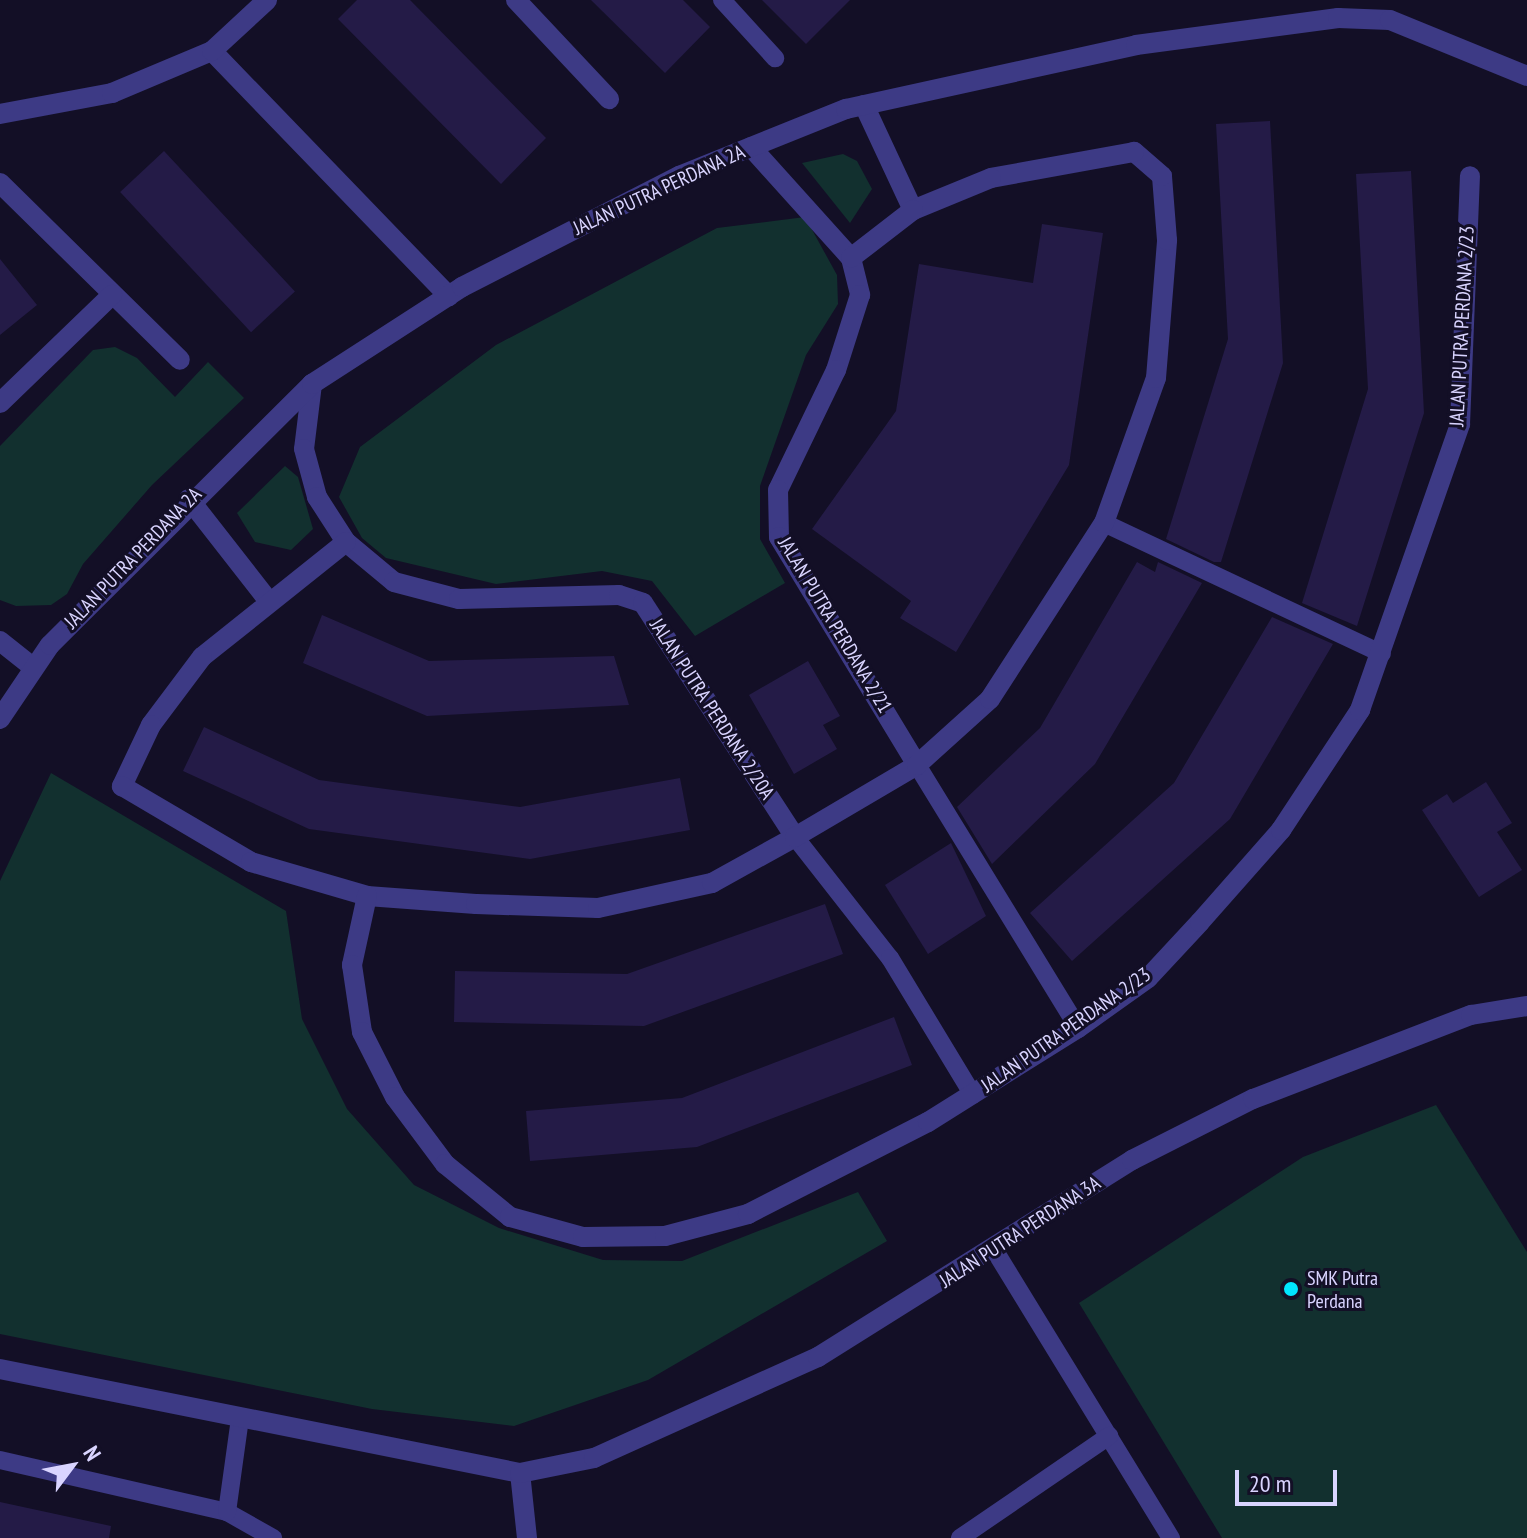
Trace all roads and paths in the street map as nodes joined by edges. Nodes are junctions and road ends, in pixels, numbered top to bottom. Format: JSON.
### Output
{"nodes":[{"id":1,"x":267,"y":0,"type":"edge"},
{"id":2,"x":516,"y":0,"type":"edge"},
{"id":3,"x":722,"y":0,"type":"edge"},
{"id":4,"x":212,"y":51,"type":"junction"},
{"id":5,"x":775,"y":58,"type":"dead end"},
{"id":6,"x":1527,"y":76,"type":"edge"},
{"id":7,"x":609,"y":99,"type":"dead end"},
{"id":8,"x":864,"y":105,"type":"junction"},
{"id":9,"x":0,"y":114,"type":"edge"},
{"id":10,"x":751,"y":147,"type":"junction"},
{"id":11,"x":1470,"y":176,"type":"dead end"},
{"id":12,"x":0,"y":183,"type":"edge"},
{"id":13,"x":913,"y":210,"type":"junction"},
{"id":14,"x":851,"y":258,"type":"junction"},
{"id":15,"x":112,"y":295,"type":"junction"},
{"id":16,"x":449,"y":296,"type":"junction"},
{"id":17,"x":180,"y":360,"type":"dead end"},
{"id":18,"x":312,"y":384,"type":"junction"},
{"id":19,"x":0,"y":403,"type":"edge"},
{"id":20,"x":189,"y":499,"type":"junction"},
{"id":21,"x":1104,"y":523,"type":"junction"},
{"id":22,"x":346,"y":542,"type":"junction"},
{"id":23,"x":267,"y":599,"type":"junction"},
{"id":24,"x":0,"y":641,"type":"edge"},
{"id":25,"x":1382,"y":654,"type":"junction"},
{"id":26,"x":34,"y":668,"type":"junction"},
{"id":27,"x":0,"y":719,"type":"edge"},
{"id":28,"x":917,"y":765,"type":"junction"},
{"id":29,"x":795,"y":837,"type":"junction"},
{"id":30,"x":367,"y":896,"type":"junction"},
{"id":31,"x":1527,"y":1006,"type":"edge"},
{"id":32,"x":1078,"y":1028,"type":"junction"},
{"id":33,"x":973,"y":1095,"type":"junction"},
{"id":34,"x":995,"y":1251,"type":"junction"},
{"id":35,"x":0,"y":1369,"type":"edge"},
{"id":36,"x":240,"y":1418,"type":"junction"},
{"id":37,"x":1109,"y":1436,"type":"junction"},
{"id":38,"x":0,"y":1460,"type":"edge"},
{"id":39,"x":520,"y":1473,"type":"junction"},
{"id":40,"x":227,"y":1512,"type":"junction"},
{"id":41,"x":273,"y":1538,"type":"edge"},
{"id":42,"x":527,"y":1538,"type":"edge"},
{"id":43,"x":960,"y":1538,"type":"edge"},
{"id":44,"x":1171,"y":1538,"type":"edge"}],
"edges":[{"from":1,"to":4,"type":"street"},
{"from":2,"to":7,"type":"street"},
{"from":3,"to":5,"type":"lane"},
{"from":4,"to":9,"type":"street"},
{"from":4,"to":16,"type":"street"},
{"from":6,"to":8,"type":"street","name":"JALAN PUTRA PERDANA 2A"},
{"from":8,"to":10,"type":"street","name":"JALAN PUTRA PERDANA 2A"},
{"from":8,"to":13,"type":"street"},
{"from":10,"to":14,"type":"street"},
{"from":10,"to":16,"type":"street","name":"JALAN PUTRA PERDANA 2A"},
{"from":11,"to":25,"type":"street","name":"JALAN PUTRA PERDANA 2/23"},
{"from":12,"to":15,"type":"street"},
{"from":13,"to":14,"type":"street"},
{"from":13,"to":21,"type":"street"},
{"from":14,"to":28,"type":"street","name":"JALAN PUTRA PERDANA 2/21"},
{"from":15,"to":17,"type":"street"},
{"from":15,"to":19,"type":"street"},
{"from":16,"to":18,"type":"street","name":"JALAN PUTRA PERDANA 2A"},
{"from":18,"to":20,"type":"street","name":"JALAN PUTRA PERDANA 2A"},
{"from":18,"to":22,"type":"street","name":"JALAN PUTRA PERDANA 2/20A"},
{"from":20,"to":23,"type":"street"},
{"from":20,"to":26,"type":"street","name":"JALAN PUTRA PERDANA 2A"},
{"from":21,"to":25,"type":"lane"},
{"from":21,"to":28,"type":"street"},
{"from":22,"to":23,"type":"street"},
{"from":22,"to":29,"type":"street","name":"JALAN PUTRA PERDANA 2/20A"},
{"from":23,"to":30,"type":"street"},
{"from":24,"to":26,"type":"street"},
{"from":25,"to":32,"type":"street","name":"JALAN PUTRA PERDANA 2/23"},
{"from":26,"to":27,"type":"street","name":"JALAN PUTRA PERDANA 2A"},
{"from":28,"to":29,"type":"street"},
{"from":28,"to":32,"type":"lane"},
{"from":29,"to":30,"type":"street"},
{"from":29,"to":33,"type":"lane"},
{"from":30,"to":33,"type":"street","name":"JALAN PUTRA PERDANA 2/23"},
{"from":31,"to":34,"type":"street","name":"JALAN PUTRA PERDANA 3A"},
{"from":32,"to":33,"type":"street","name":"JALAN PUTRA PERDANA 2/23"},
{"from":34,"to":37,"type":"lane"},
{"from":34,"to":39,"type":"street","name":"JALAN PUTRA PERDANA 3A"},
{"from":35,"to":36,"type":"street"},
{"from":36,"to":39,"type":"street"},
{"from":36,"to":40,"type":"lane"},
{"from":37,"to":43,"type":"lane"},
{"from":37,"to":44,"type":"lane"},
{"from":38,"to":40,"type":"lane"},
{"from":39,"to":42,"type":"street"},
{"from":40,"to":41,"type":"lane"}]}
